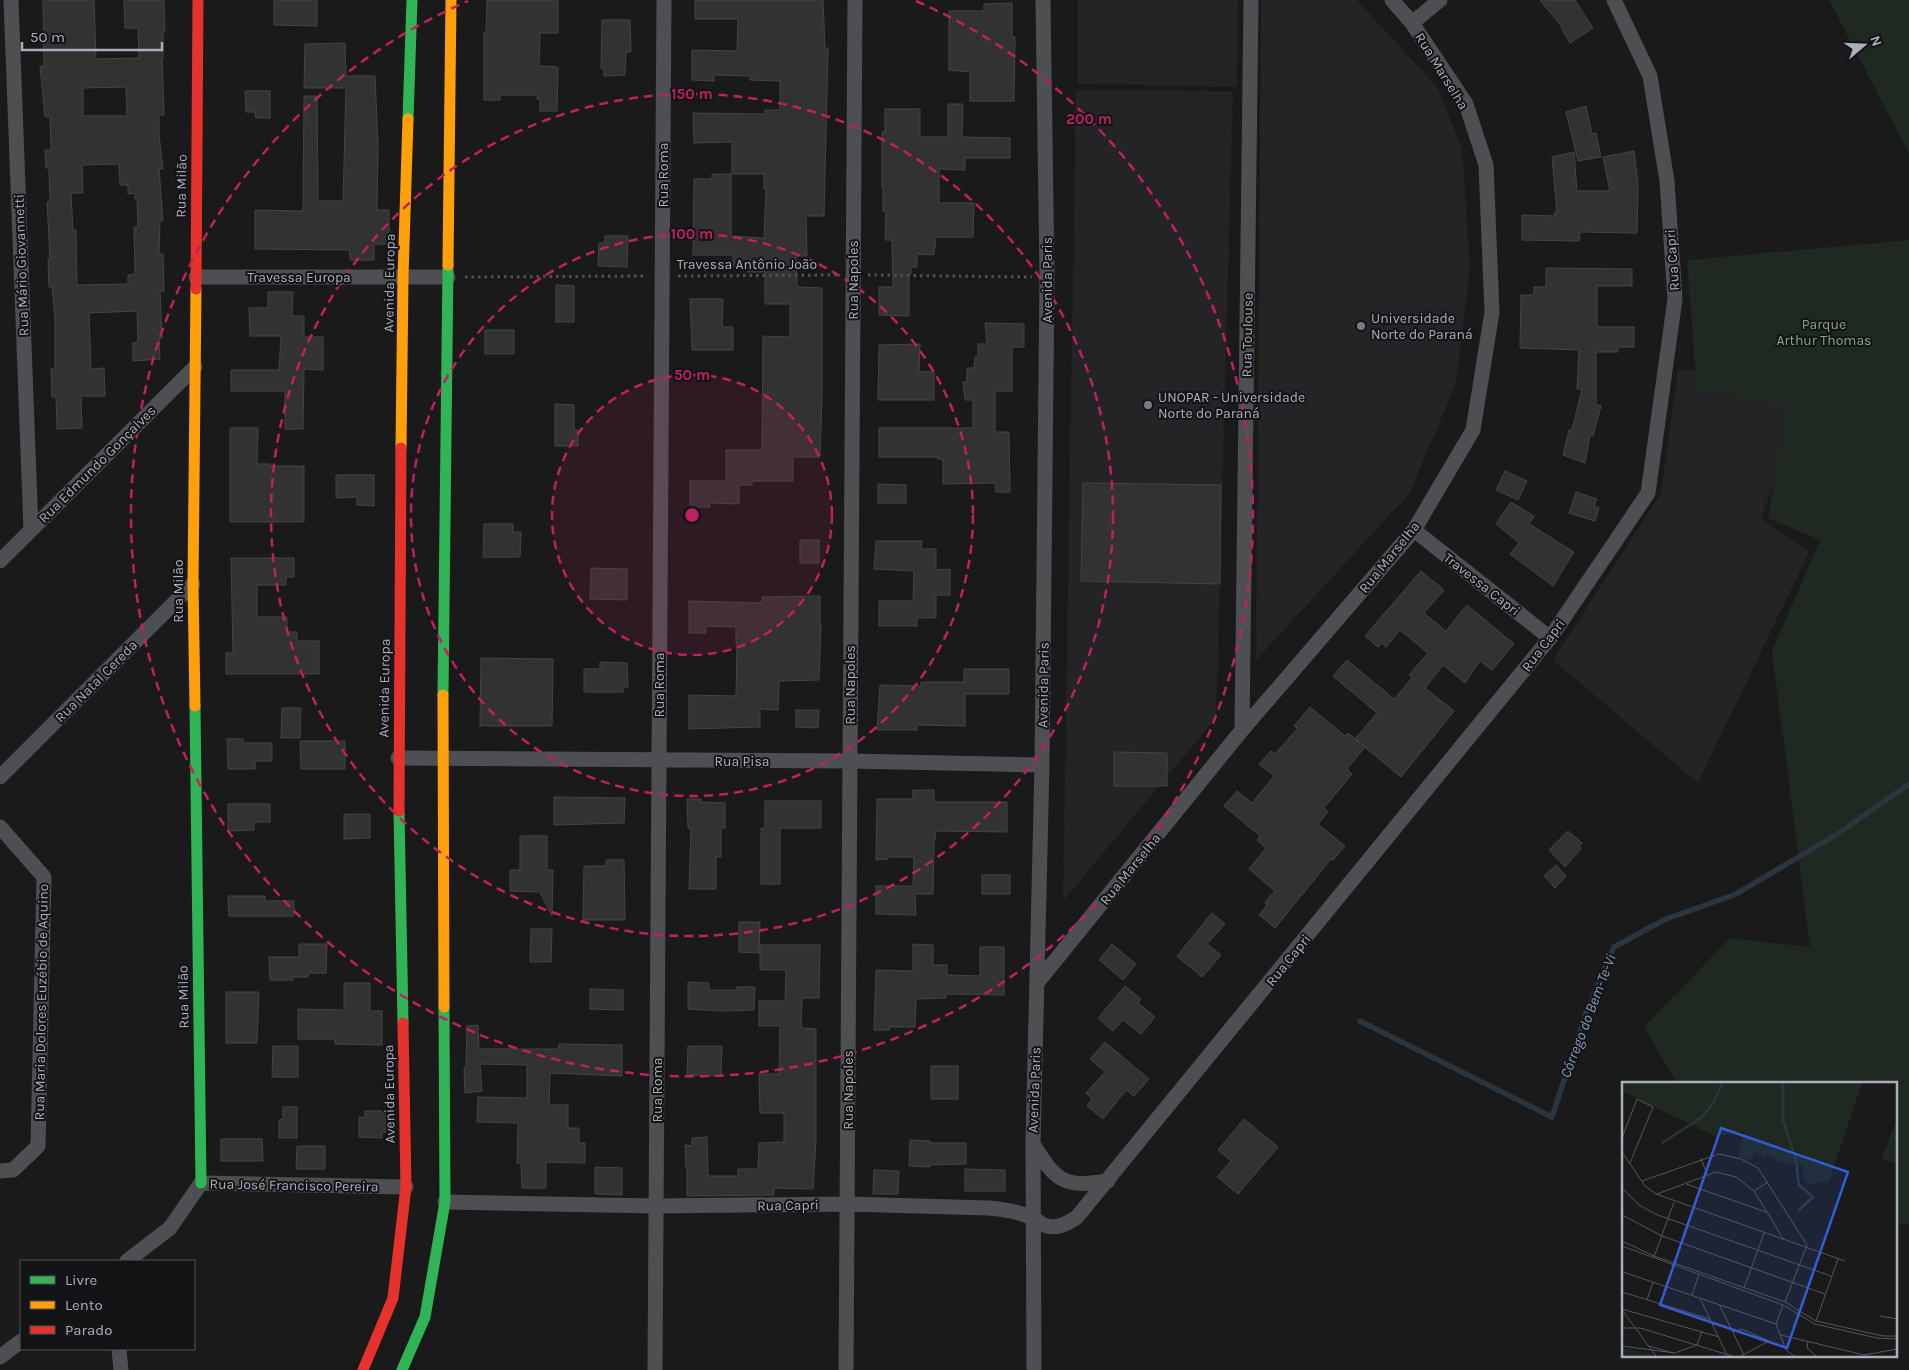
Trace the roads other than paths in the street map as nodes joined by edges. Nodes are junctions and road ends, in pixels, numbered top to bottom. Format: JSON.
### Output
{"nodes":[{"id":1,"x":11,"y":0,"type":"edge"},
{"id":2,"x":198,"y":0,"type":"edge"},
{"id":3,"x":412,"y":0,"type":"edge"},
{"id":4,"x":451,"y":0,"type":"edge"},
{"id":5,"x":664,"y":0,"type":"edge"},
{"id":6,"x":855,"y":0,"type":"edge"},
{"id":7,"x":1043,"y":0,"type":"edge"},
{"id":8,"x":1251,"y":0,"type":"edge"},
{"id":9,"x":1392,"y":0,"type":"edge"},
{"id":10,"x":1440,"y":0,"type":"edge"},
{"id":11,"x":1614,"y":0,"type":"edge"},
{"id":12,"x":1412,"y":23,"type":"junction"},
{"id":13,"x":6,"y":41,"type":"edge"},
{"id":14,"x":196,"y":277,"type":"junction"},
{"id":15,"x":403,"y":277,"type":"junction"},
{"id":16,"x":448,"y":277,"type":"junction"},
{"id":17,"x":195,"y":367,"type":"junction"},
{"id":18,"x":30,"y":530,"type":"junction"},
{"id":19,"x":1414,"y":530,"type":"junction"},
{"id":20,"x":0,"y":560,"type":"edge"},
{"id":21,"x":192,"y":584,"type":"junction"},
{"id":22,"x":1550,"y":638,"type":"junction"},
{"id":23,"x":1242,"y":730,"type":"junction"},
{"id":24,"x":398,"y":758,"type":"junction"},
{"id":25,"x":442,"y":758,"type":"junction"},
{"id":26,"x":659,"y":760,"type":"junction"},
{"id":27,"x":850,"y":761,"type":"junction"},
{"id":28,"x":1042,"y":765,"type":"junction"},
{"id":29,"x":0,"y":777,"type":"edge"},
{"id":30,"x":0,"y":827,"type":"edge"},
{"id":31,"x":1037,"y":983,"type":"junction"},
{"id":32,"x":1033,"y":1143,"type":"junction"},
{"id":33,"x":0,"y":1171,"type":"edge"},
{"id":34,"x":1108,"y":1180,"type":"junction"},
{"id":35,"x":201,"y":1183,"type":"junction"},
{"id":36,"x":406,"y":1187,"type":"junction"},
{"id":37,"x":445,"y":1202,"type":"junction"},
{"id":38,"x":847,"y":1204,"type":"junction"},
{"id":39,"x":656,"y":1206,"type":"junction"},
{"id":40,"x":1032,"y":1217,"type":"junction"},
{"id":41,"x":128,"y":1260,"type":"edge"},
{"id":42,"x":20,"y":1342,"type":"edge"},
{"id":43,"x":119,"y":1350,"type":"edge"},
{"id":44,"x":0,"y":1357,"type":"edge"},
{"id":45,"x":121,"y":1370,"type":"edge"},
{"id":46,"x":363,"y":1370,"type":"edge"},
{"id":47,"x":402,"y":1370,"type":"edge"},
{"id":48,"x":655,"y":1370,"type":"edge"},
{"id":49,"x":846,"y":1370,"type":"edge"},
{"id":50,"x":1034,"y":1370,"type":"edge"}],
"edges":[{"from":1,"to":13,"type":"street","name":"Rua Mário Giovannetti"},
{"from":2,"to":14,"type":"main road","name":"Rua Milão"},
{"from":3,"to":15,"type":"main road","name":"Avenida Europa"},
{"from":4,"to":16,"type":"main road"},
{"from":5,"to":26,"type":"street","name":"Rua Roma"},
{"from":6,"to":27,"type":"street","name":"Rua Napoles"},
{"from":7,"to":28,"type":"street","name":"Avenida Paris"},
{"from":8,"to":23,"type":"street","name":"Rua Toulouse"},
{"from":9,"to":12,"type":"street","name":"Rua Marselha"},
{"from":10,"to":12,"type":"street"},
{"from":11,"to":22,"type":"street","name":"Rua Capri"},
{"from":12,"to":19,"type":"street","name":"Rua Marselha"},
{"from":13,"to":18,"type":"street","name":"Rua Mário Giovannetti"},
{"from":14,"to":15,"type":"street","name":"Travessa Europa"},
{"from":14,"to":17,"type":"main road","name":"Rua Milão"},
{"from":15,"to":16,"type":"street","name":"Travessa Europa"},
{"from":15,"to":24,"type":"main road","name":"Avenida Europa"},
{"from":16,"to":25,"type":"main road"},
{"from":17,"to":18,"type":"street","name":"Rua Edmundo Gonçalves"},
{"from":17,"to":21,"type":"main road","name":"Rua Milão"},
{"from":18,"to":20,"type":"street","name":"Rua Edmundo Gonçalves"},
{"from":19,"to":22,"type":"street","name":"Travessa Capri"},
{"from":19,"to":23,"type":"street","name":"Rua Marselha"},
{"from":21,"to":29,"type":"street","name":"Rua Natal Cereda"},
{"from":21,"to":35,"type":"main road","name":"Rua Milão"},
{"from":22,"to":34,"type":"street","name":"Rua Capri"},
{"from":23,"to":31,"type":"street","name":"Rua Marselha"},
{"from":24,"to":25,"type":"street","name":"Rua Pisa"},
{"from":24,"to":36,"type":"main road","name":"Avenida Europa"},
{"from":25,"to":26,"type":"street","name":"Rua Pisa"},
{"from":25,"to":37,"type":"main road"},
{"from":26,"to":27,"type":"street","name":"Rua Pisa"},
{"from":26,"to":39,"type":"street","name":"Rua Roma"},
{"from":27,"to":28,"type":"street","name":"Rua Pisa"},
{"from":27,"to":38,"type":"street","name":"Rua Napoles"},
{"from":28,"to":31,"type":"street","name":"Avenida Paris"},
{"from":30,"to":33,"type":"street","name":"Rua Maria Dolores Euzébio de Aquino"},
{"from":31,"to":32,"type":"street","name":"Avenida Paris"},
{"from":32,"to":34,"type":"street"},
{"from":32,"to":40,"type":"street","name":"Avenida Paris"},
{"from":34,"to":40,"type":"street","name":"Rua Capri"},
{"from":35,"to":36,"type":"street","name":"Rua José Francisco Pereira"},
{"from":35,"to":41,"type":"street","name":"Rua José Francisco Pereira"},
{"from":36,"to":46,"type":"main road","name":"Avenida Europa"},
{"from":37,"to":39,"type":"street","name":"Rua Capri"},
{"from":37,"to":47,"type":"main road"},
{"from":38,"to":39,"type":"street","name":"Rua Capri"},
{"from":38,"to":40,"type":"street","name":"Rua Capri"},
{"from":38,"to":49,"type":"street","name":"Rua Napoles"},
{"from":39,"to":48,"type":"street","name":"Rua Roma"},
{"from":40,"to":50,"type":"street","name":"Avenida Paris"},
{"from":42,"to":44,"type":"street"},
{"from":43,"to":45,"type":"street"}]}
